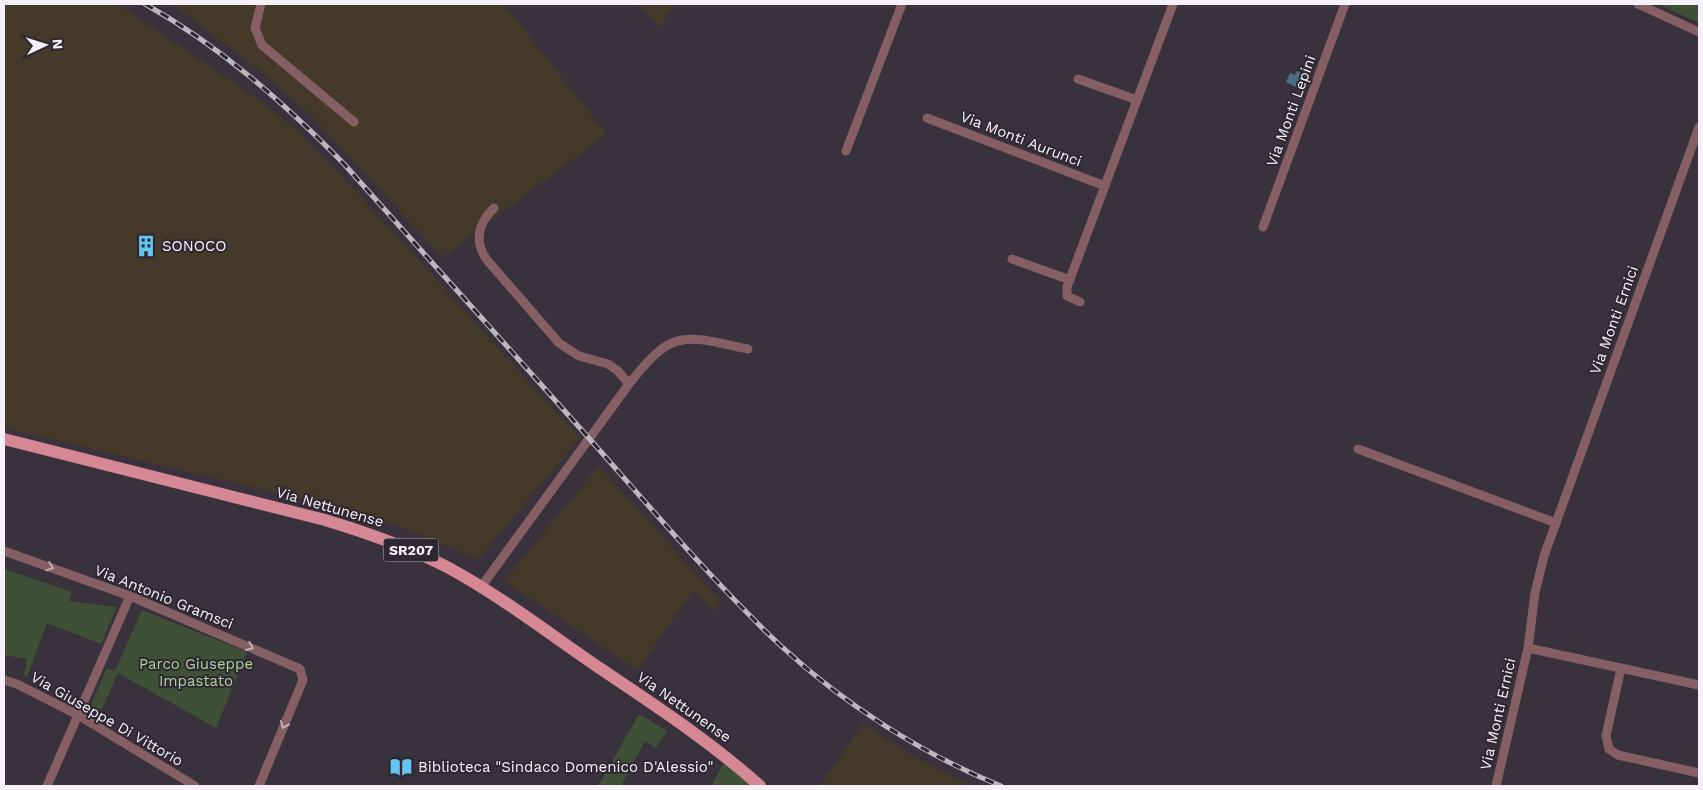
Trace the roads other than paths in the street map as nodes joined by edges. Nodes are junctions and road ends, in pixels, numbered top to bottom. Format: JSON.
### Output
{"nodes":[{"id":1,"x":261,"y":4,"type":"edge"},
{"id":2,"x":902,"y":4,"type":"edge"},
{"id":3,"x":1173,"y":4,"type":"edge"},
{"id":4,"x":1346,"y":4,"type":"edge"},
{"id":5,"x":1638,"y":4,"type":"edge"},
{"id":6,"x":1699,"y":32,"type":"edge"},
{"id":7,"x":1078,"y":79,"type":"dead end"},
{"id":8,"x":1137,"y":100,"type":"junction"},
{"id":9,"x":927,"y":118,"type":"dead end"},
{"id":10,"x":354,"y":122,"type":"dead end"},
{"id":11,"x":1699,"y":127,"type":"edge"},
{"id":12,"x":846,"y":151,"type":"dead end"},
{"id":13,"x":1105,"y":186,"type":"junction"},
{"id":14,"x":494,"y":208,"type":"dead end"},
{"id":15,"x":1263,"y":227,"type":"dead end"},
{"id":16,"x":1012,"y":259,"type":"dead end"},
{"id":17,"x":1070,"y":280,"type":"junction"},
{"id":18,"x":1080,"y":302,"type":"dead end"},
{"id":19,"x":748,"y":350,"type":"dead end"},
{"id":20,"x":629,"y":384,"type":"junction"},
{"id":21,"x":4,"y":439,"type":"edge"},
{"id":22,"x":1358,"y":449,"type":"dead end"},
{"id":23,"x":1556,"y":523,"type":"junction"},
{"id":24,"x":4,"y":551,"type":"edge"},
{"id":25,"x":480,"y":587,"type":"junction"},
{"id":26,"x":130,"y":596,"type":"junction"},
{"id":27,"x":1528,"y":648,"type":"junction"},
{"id":28,"x":1621,"y":668,"type":"junction"},
{"id":29,"x":4,"y":680,"type":"edge"},
{"id":30,"x":1699,"y":685,"type":"edge"},
{"id":31,"x":78,"y":715,"type":"junction"},
{"id":32,"x":1699,"y":773,"type":"edge"},
{"id":33,"x":47,"y":786,"type":"edge"},
{"id":34,"x":195,"y":786,"type":"edge"},
{"id":35,"x":258,"y":786,"type":"edge"},
{"id":36,"x":760,"y":786,"type":"edge"},
{"id":37,"x":1496,"y":786,"type":"edge"}],
"edges":[{"from":1,"to":10,"type":"street"},
{"from":2,"to":12,"type":"street"},
{"from":3,"to":8,"type":"street"},
{"from":4,"to":15,"type":"street","name":"Via Monti Lepini"},
{"from":5,"to":6,"type":"street"},
{"from":7,"to":8,"type":"street"},
{"from":8,"to":13,"type":"street"},
{"from":9,"to":13,"type":"street","name":"Via Monti Aurunci"},
{"from":11,"to":23,"type":"street","name":"Via Monti Ernici"},
{"from":13,"to":17,"type":"street"},
{"from":14,"to":20,"type":"street"},
{"from":16,"to":17,"type":"street"},
{"from":17,"to":18,"type":"street"},
{"from":19,"to":20,"type":"street"},
{"from":20,"to":25,"type":"street"},
{"from":21,"to":25,"type":"main road","name":"Via Nettunense","number":"SR207"},
{"from":22,"to":23,"type":"street"},
{"from":23,"to":27,"type":"street","name":"Via Monti Ernici"},
{"from":24,"to":26,"type":"street","name":"Via Antonio Gramsci","one_way":true},
{"from":25,"to":36,"type":"main road","name":"Via Nettunense","number":"SR207"},
{"from":26,"to":31,"type":"street"},
{"from":26,"to":35,"type":"street","name":"Via Antonio Gramsci","one_way":true},
{"from":27,"to":28,"type":"street","name":"Via Monti Ernici"},
{"from":27,"to":37,"type":"street","name":"Via Monti Ernici"},
{"from":28,"to":30,"type":"street","name":"Via Monti Ernici"},
{"from":28,"to":32,"type":"street"},
{"from":29,"to":31,"type":"street","name":"Via Giuseppe Di Vittorio"},
{"from":31,"to":33,"type":"street"},
{"from":31,"to":34,"type":"street","name":"Via Giuseppe Di Vittorio"}]}
